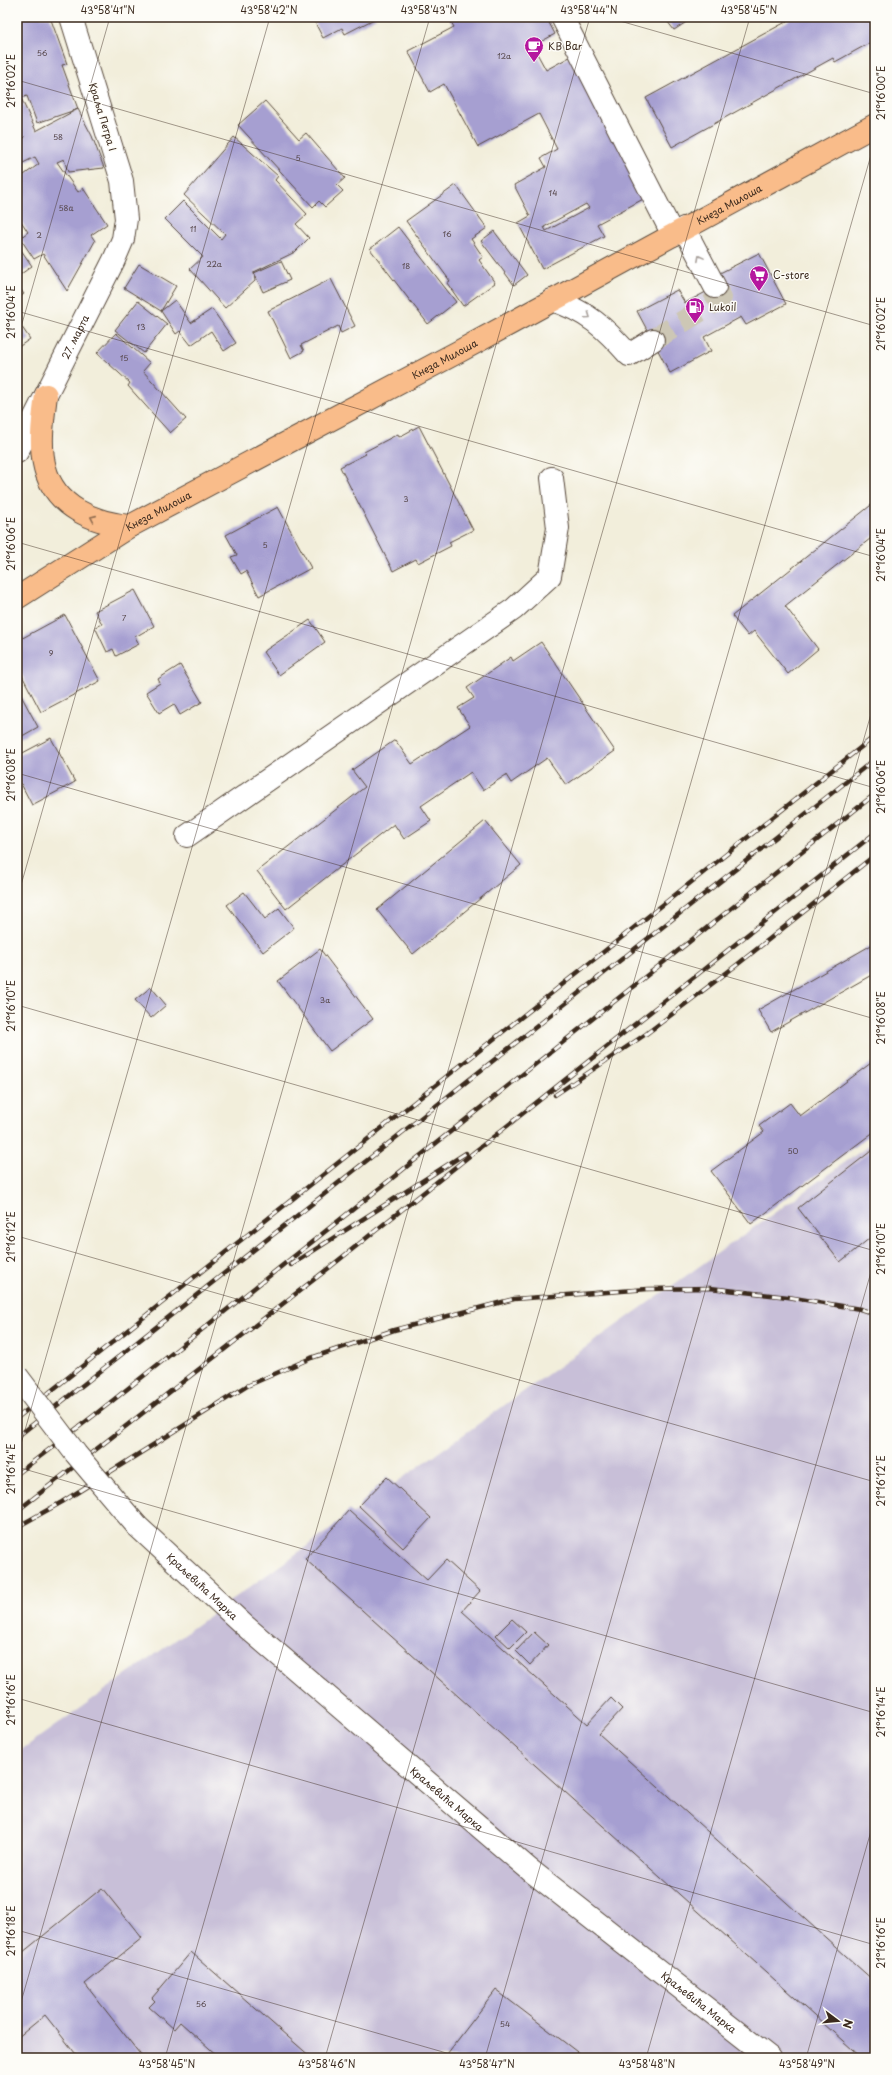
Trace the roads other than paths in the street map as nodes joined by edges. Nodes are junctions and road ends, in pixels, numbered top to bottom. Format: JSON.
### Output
{"nodes":[{"id":1,"x":71,"y":17,"type":"edge"},
{"id":2,"x":562,"y":17,"type":"edge"},
{"id":3,"x":875,"y":125,"type":"edge"},
{"id":4,"x":126,"y":219,"type":"joint"},
{"id":5,"x":679,"y":231,"type":"junction"},
{"id":6,"x":715,"y":287,"type":"tunnel mouth"},
{"id":7,"x":552,"y":300,"type":"junction"},
{"id":8,"x":653,"y":340,"type":"tunnel mouth"},
{"id":9,"x":46,"y":395,"type":"junction"},
{"id":10,"x":17,"y":452,"type":"edge"},
{"id":11,"x":552,"y":478,"type":"dead end"},
{"id":12,"x":130,"y":526,"type":"junction"},
{"id":13,"x":17,"y":598,"type":"edge"},
{"id":14,"x":187,"y":836,"type":"dead end"},
{"id":15,"x":17,"y":1376,"type":"edge"},
{"id":16,"x":770,"y":2058,"type":"edge"}],
"edges":[{"from":1,"to":4,"type":"street","name":"Краља Петра I"},
{"from":2,"to":5,"type":"street"},
{"from":3,"to":5,"type":"main road","name":"Кнеза Милоша"},
{"from":4,"to":9,"type":"street","name":"27. марта"},
{"from":6,"to":5,"type":"street","one_way":true},
{"from":5,"to":7,"type":"main road","name":"Кнеза Милоша"},
{"from":7,"to":8,"type":"street","one_way":true},
{"from":7,"to":12,"type":"main road","name":"Кнеза Милоша"},
{"from":9,"to":10,"type":"street","name":"27. марта"},
{"from":12,"to":9,"type":"main road","one_way":true},
{"from":11,"to":14,"type":"street"},
{"from":12,"to":13,"type":"main road","name":"Кнеза Милоша"},
{"from":15,"to":16,"type":"street","name":"Краљевића Марка","bridge":true}]}
